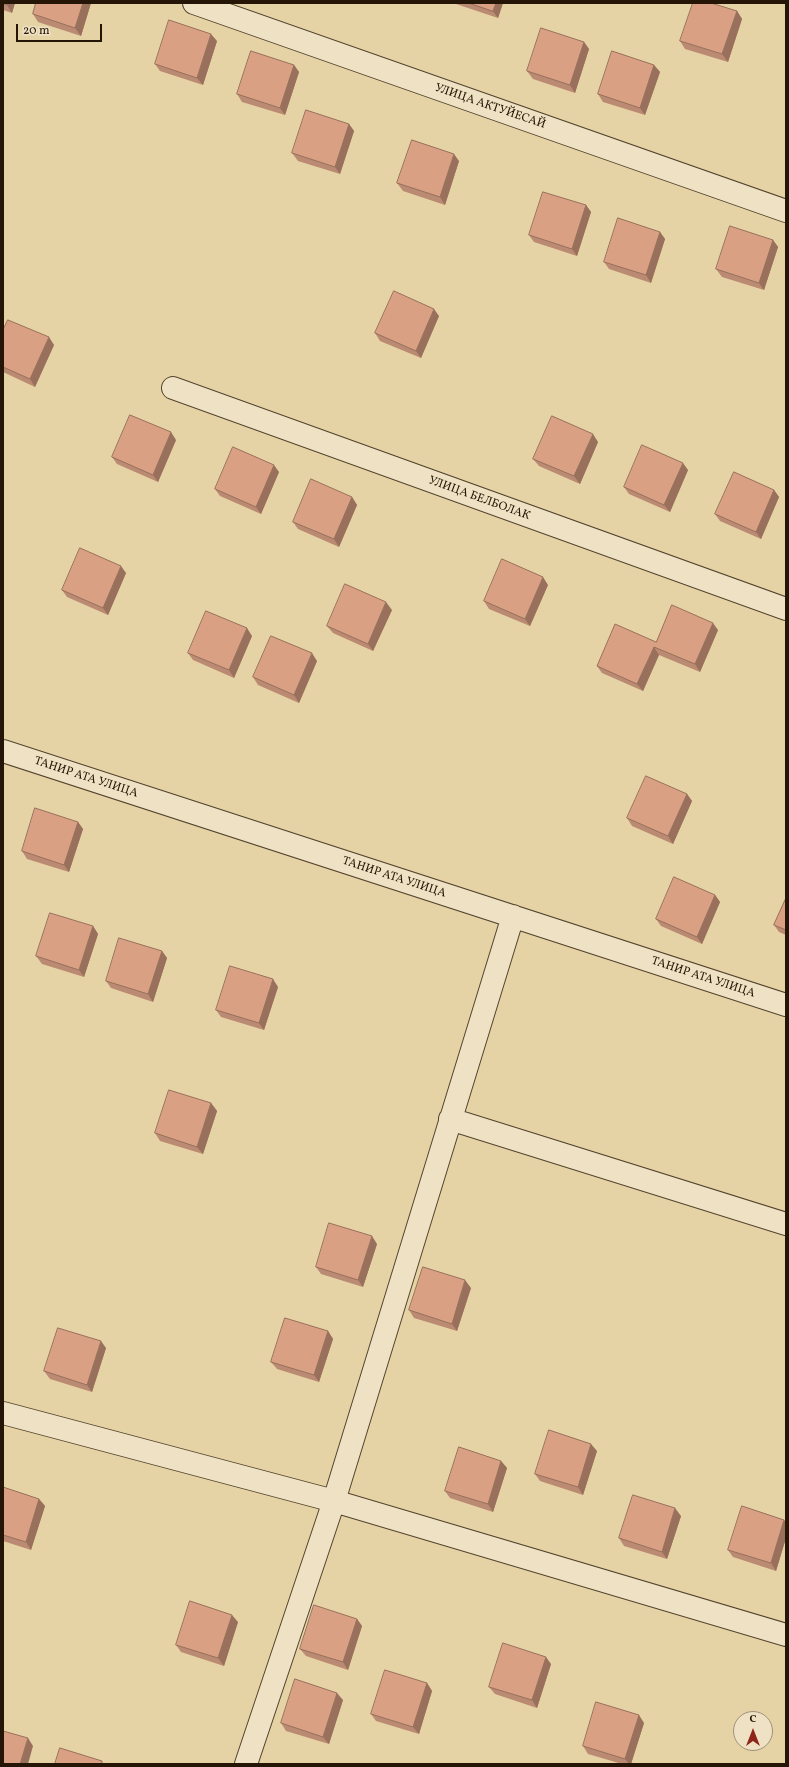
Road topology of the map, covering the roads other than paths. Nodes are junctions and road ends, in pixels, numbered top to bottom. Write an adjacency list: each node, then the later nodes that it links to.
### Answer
1 (194, 3): 2 (street, УЛИЦА АКТУЙЕСАЙ)
2 (786, 211)
3 (173, 388): 4 (street, УЛИЦА БЕЛБОЛАК)
4 (786, 609)
5 (3, 750): 6 (street, ТАНИР АТА УЛИЦА)
6 (513, 916): 7 (street, ТАНИР АТА УЛИЦА); 8 (street)
7 (786, 1005)
8 (450, 1119): 9 (street); 11 (street)
9 (786, 1224)
10 (3, 1413): 11 (street)
11 (334, 1501): 12 (street); 13 (street)
12 (786, 1635)
13 (246, 1764)

